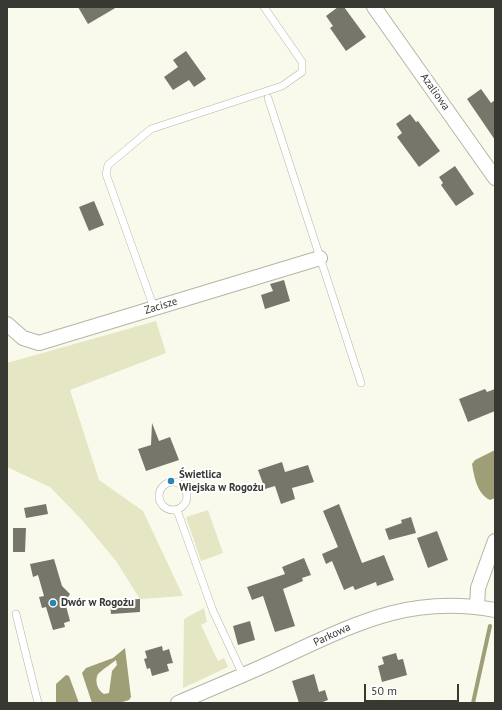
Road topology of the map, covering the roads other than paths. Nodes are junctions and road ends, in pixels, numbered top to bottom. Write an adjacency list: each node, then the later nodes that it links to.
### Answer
1 (264, 7): 6 (lane)
2 (374, 7): 4 (street, Azaliowa)
3 (268, 98): 5 (lane)
4 (495, 178)
5 (320, 258): 6 (street, Zacisze); 8 (lane)
6 (154, 308): 7 (street, Zacisze)
7 (7, 324)
8 (361, 383)
9 (177, 510): 9 (lane); 14 (lane)
10 (495, 541): 11 (street)
11 (477, 607): 12 (street, Parkowa); 14 (street, Parkowa)
12 (495, 610)
13 (16, 614): 15 (lane)
14 (243, 675): 16 (street, Parkowa)
15 (38, 703)
16 (178, 703)

